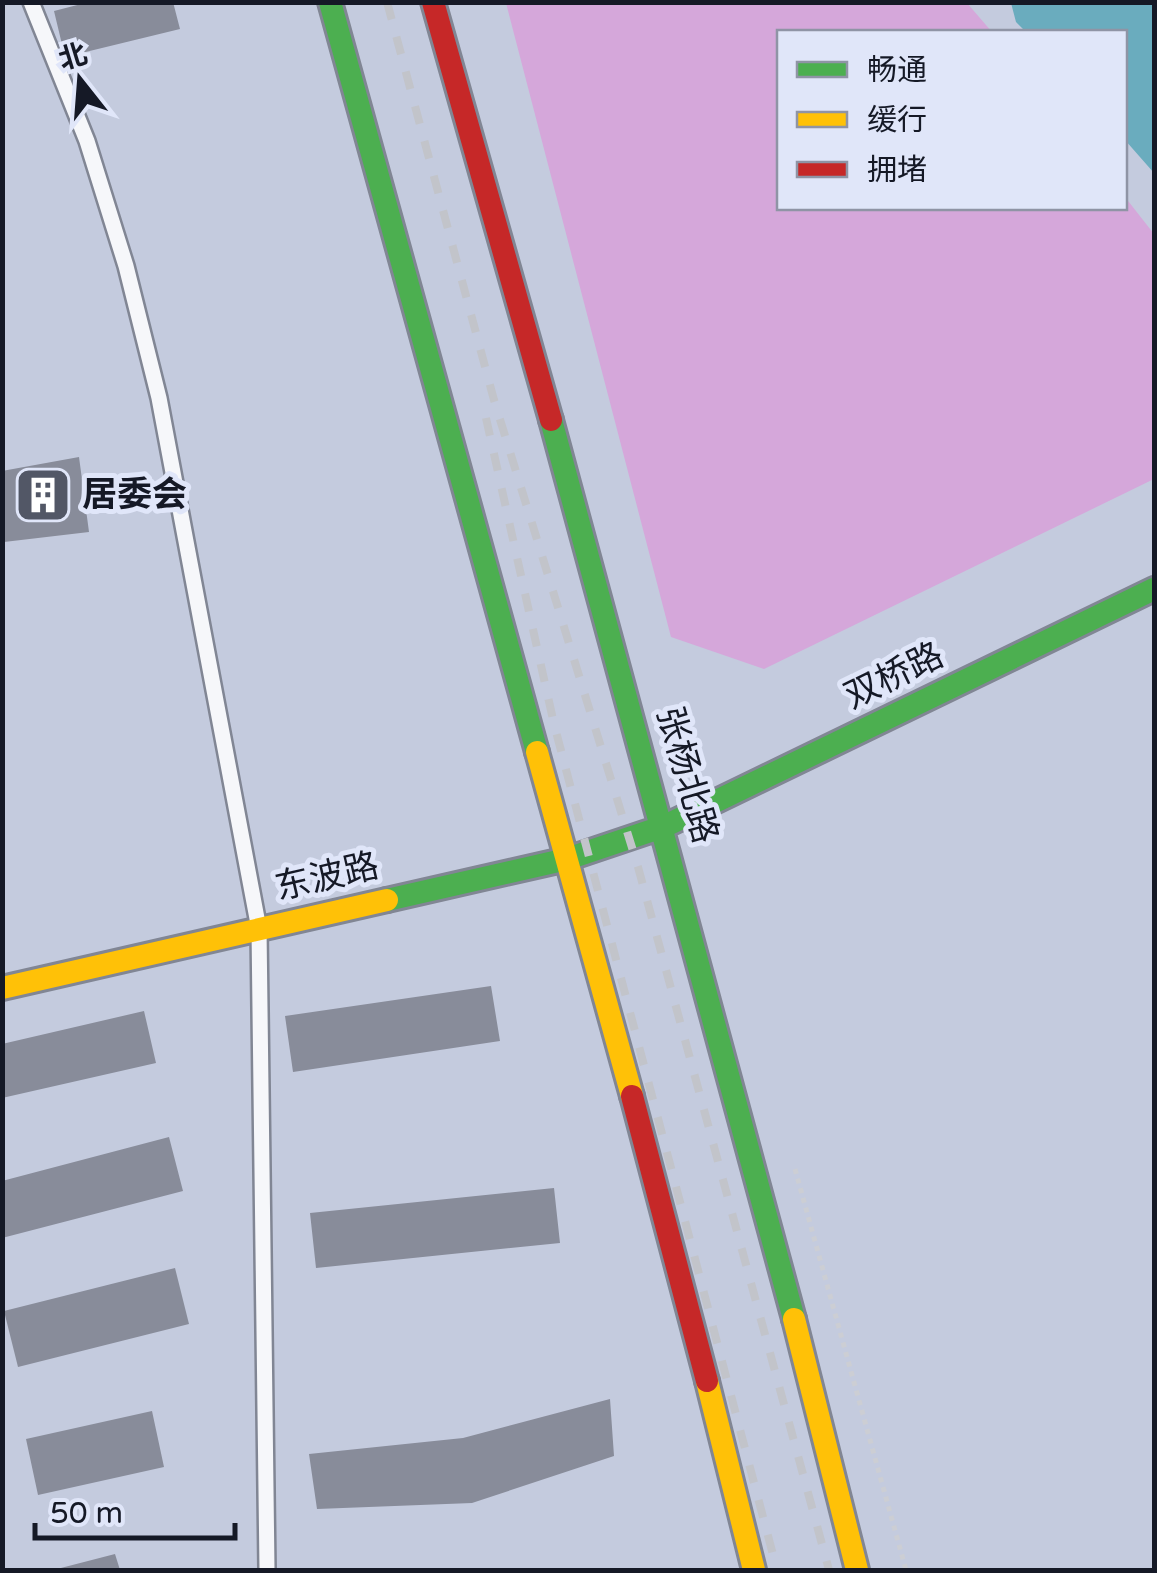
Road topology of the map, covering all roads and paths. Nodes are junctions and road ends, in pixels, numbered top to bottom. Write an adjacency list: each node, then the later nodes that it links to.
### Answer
1 (31, 2): 7 (lane)
2 (330, 2): 6 (main road)
3 (432, 2): 5 (main road, 张杨北路)
4 (1154, 589): 5 (main road, 双桥路)
5 (665, 826): 6 (main road, 东波路); 11 (main road, 张杨北路)
6 (567, 858): 7 (main road, 东波路); 10 (main road)
7 (259, 929): 8 (main road, 东波路); 9 (lane)
8 (2, 988)
9 (267, 1570)
10 (754, 1570)
11 (857, 1570)

